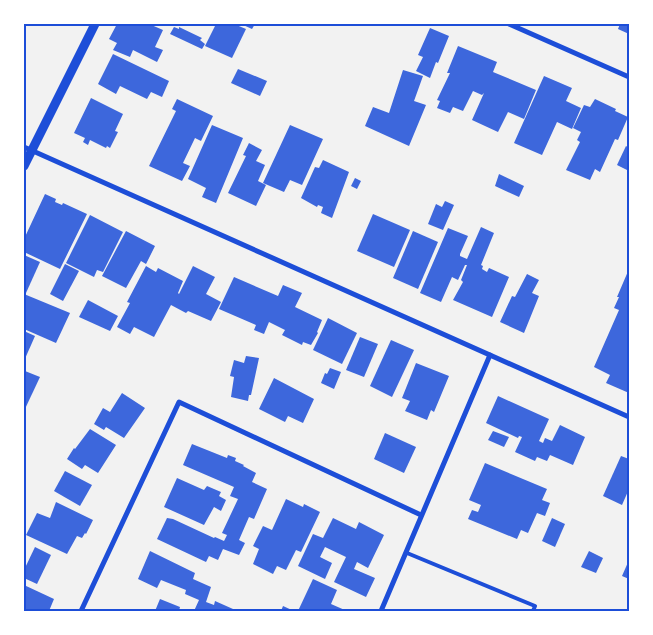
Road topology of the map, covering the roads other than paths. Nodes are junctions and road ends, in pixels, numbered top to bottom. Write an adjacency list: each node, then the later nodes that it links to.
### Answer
1 (95, 24): 4 (street)
2 (509, 24): 3 (street)
3 (629, 77)
4 (28, 149): 5 (street); 6 (street)
5 (24, 166)
6 (490, 355): 7 (street); 8 (street)
7 (629, 417)
8 (421, 515): 9 (street); 10 (street)
9 (407, 553): 11 (street); 12 (lane)
10 (81, 611)
11 (381, 611)
12 (533, 611)

